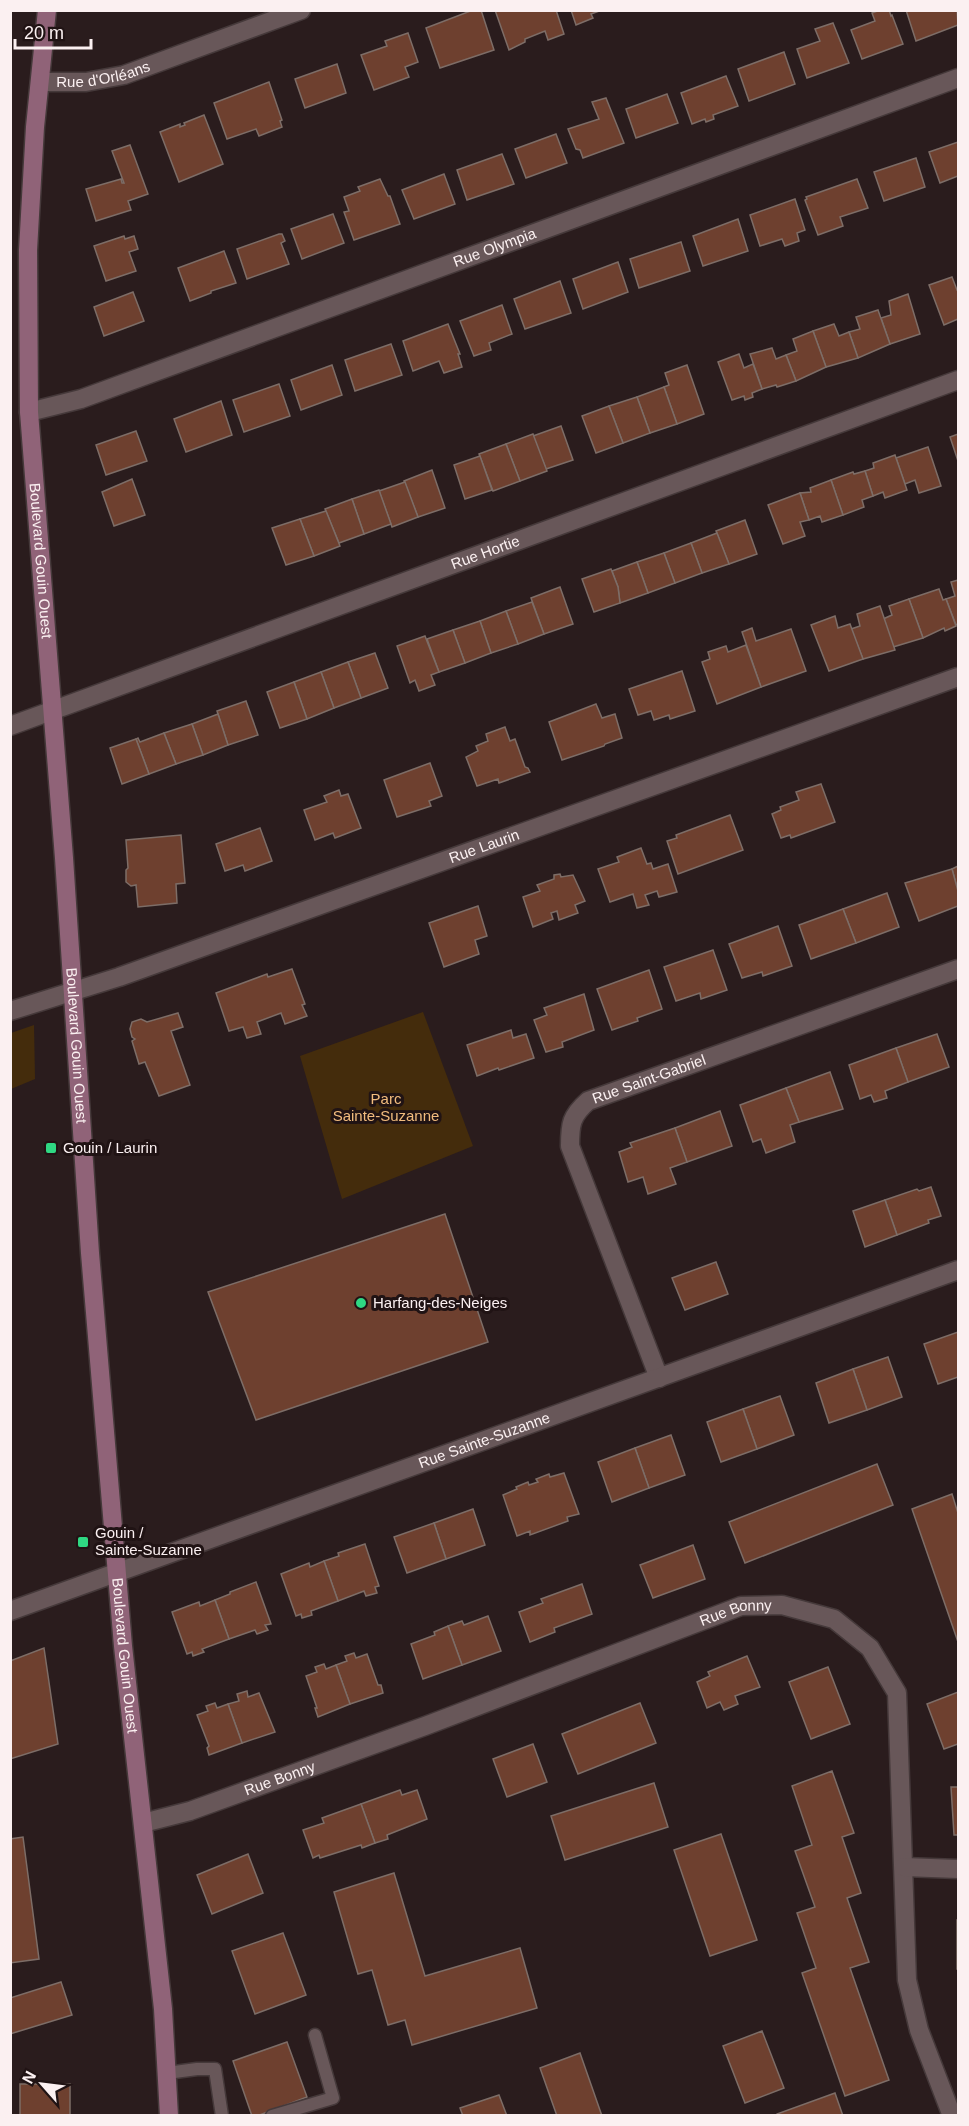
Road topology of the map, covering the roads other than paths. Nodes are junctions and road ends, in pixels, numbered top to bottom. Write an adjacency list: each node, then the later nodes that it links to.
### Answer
1 (47, 10): 4 (main road, Boulevard Gouin Ouest)
2 (301, 10): 4 (street, Rue d'Orléans)
3 (958, 78): 6 (street, Rue Olympia)
4 (40, 82): 6 (main road, Boulevard Gouin Ouest)
5 (958, 380): 8 (street, Rue Hortie)
6 (29, 412): 8 (main road, Boulevard Gouin Ouest)
7 (958, 677): 11 (street, Rue Laurin)
8 (52, 711): 9 (street, Rue Hortie); 11 (main road, Boulevard Gouin Ouest)
9 (10, 726)
10 (958, 969): 14 (street, Rue Saint-Gabriel)
11 (72, 991): 12 (street, Rue Laurin); 15 (main road, Boulevard Gouin Ouest)
12 (10, 1011)
13 (958, 1270): 14 (street, Rue Sainte-Suzanne)
14 (659, 1378): 15 (street, Rue Sainte-Suzanne)
15 (117, 1574): 16 (street, Rue Sainte-Suzanne); 17 (main road, Boulevard Gouin Ouest)
16 (10, 1611)
17 (143, 1822): 18 (street, Rue Bonny); 21 (main road, Boulevard Gouin Ouest)
18 (904, 1867): 19 (street); 25 (street, Rue Bonny)
19 (958, 1869)
20 (315, 2035): 24 (lane)
21 (167, 2073): 22 (main road, Boulevard Gouin Ouest); 23 (lane)
22 (169, 2115)
23 (222, 2115)
24 (272, 2115)
25 (952, 2115)

